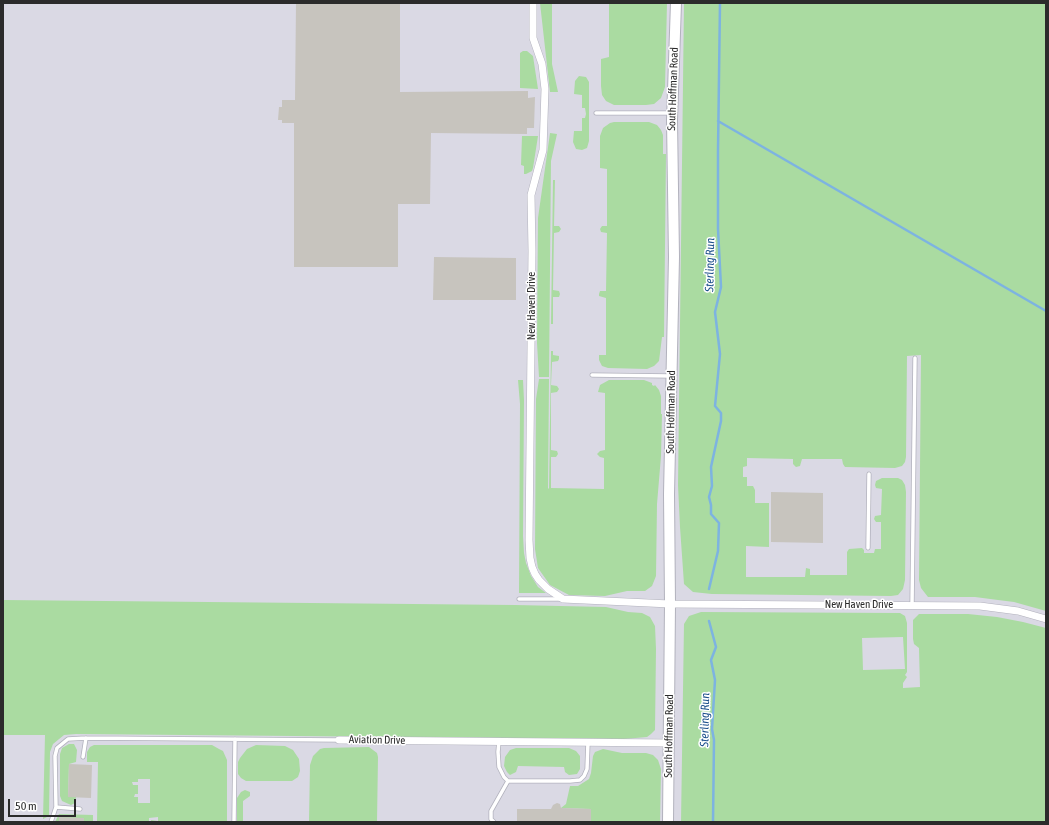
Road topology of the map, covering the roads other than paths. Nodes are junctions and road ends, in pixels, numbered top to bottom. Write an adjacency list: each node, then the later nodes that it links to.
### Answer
1 (533, 3): 11 (street, New Haven Drive)
2 (676, 3): 4 (street, South Hoffman Road)
3 (596, 113): 4 (lane)
4 (672, 113): 7 (street, South Hoffman Road)
5 (915, 358): 13 (lane)
6 (592, 375): 7 (lane)
7 (671, 376): 12 (street, South Hoffman Road)
8 (869, 474): 9 (lane)
9 (868, 548)
10 (519, 599): 11 (lane)
11 (563, 599): 12 (street, New Haven Drive)
12 (670, 604): 13 (street, New Haven Drive); 20 (street, South Hoffman Road)
13 (912, 605): 14 (street, New Haven Drive)
14 (1046, 619)
15 (86, 738): 16 (lane, Aviation Drive); 21 (lane); 23 (lane, Aviation Drive)
16 (235, 739): 17 (lane, Aviation Drive); 26 (lane)
17 (338, 740): 18 (street, Aviation Drive)
18 (499, 741): 19 (street, Aviation Drive); 22 (lane)
19 (588, 742): 20 (street, Aviation Drive); 22 (lane)
20 (669, 743): 28 (street, South Hoffman Road)
21 (82, 757)
22 (508, 781): 27 (lane)
23 (56, 807): 24 (lane); 25 (lane, Aviation Drive)
24 (80, 809)
25 (51, 822)
26 (234, 822)
27 (494, 822)
28 (668, 822)

